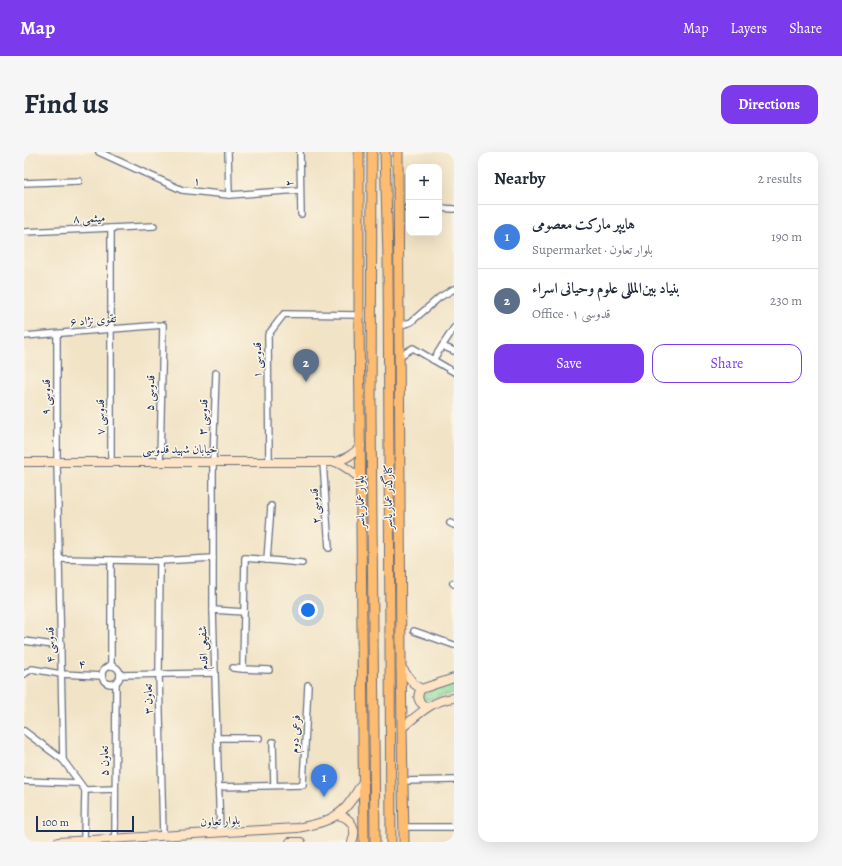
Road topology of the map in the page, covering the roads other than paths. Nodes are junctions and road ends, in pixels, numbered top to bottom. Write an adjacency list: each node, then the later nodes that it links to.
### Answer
1 (99, 152): 11 (street, ۱)
2 (228, 152): 11 (street)
3 (300, 152): 10 (street, ۲)
4 (359, 152): 22 (main road)
5 (372, 152): 21 (main road, بلوار عمار یاسر)
6 (385, 152): 17 (main road)
7 (398, 152): 19 (main road, کنارگذر عمار یاسر)
8 (79, 180): 9 (street)
9 (24, 183)
10 (300, 190): 11 (street, ۱); 14 (street, ۲)
11 (229, 195)
12 (442, 208): 13 (street)
13 (454, 209)
14 (301, 214)
15 (154, 226): 16 (street, میثمی ۸)
16 (111, 228): 18 (street, میثمی ۸); 26 (street, قدوسی ۷)
17 (387, 228): 19 (main road); 36 (main road)
18 (24, 232)
19 (399, 272): 24 (main road, کنارگذر عمار یاسر)
20 (454, 289): 24 (street)
21 (372, 314): 33 (main road); 106 (main road, بلوار عمار یاسر)
22 (359, 316): 33 (main road); 44 (street, قدوسی ۱)
23 (163, 325): 26 (street, تقوی نژاد ۶); 41 (street, قدوسی ۵)
24 (399, 326): 31 (main road, کنارگذر عمار یاسر)
25 (454, 328): 29 (street)
26 (112, 329): 27 (street, تقوی نژاد ۶); 40 (street, قدوسی ۷)
27 (57, 334): 28 (street, تقوی نژاد ۶); 39 (street, قدوسی ۹)
28 (24, 336)
29 (442, 346): 30 (street); 32 (street)
30 (454, 351)
31 (400, 356): 32 (street); 37 (main road, کنارگذر عمار یاسر)
32 (433, 360): 34 (street)
33 (360, 363): 38 (main road)
34 (454, 372)
35 (216, 373): 42 (street, قدوسی ۳)
36 (388, 436): 37 (main road); 107 (main road)
37 (400, 436): 63 (main road, کنارگذر عمار یاسر)
38 (361, 446): 46 (main road); 47 (main road)
39 (57, 461): 40 (main road, خیابان شهید قدوسی); 43 (main road, خیابان شهید قدوسی); 50 (street, قدوسی ۴)
40 (111, 461): 41 (main road, خیابان شهید قدوسی)
41 (160, 461): 42 (main road, خیابان شهید قدوسی)
42 (212, 461): 44 (main road, خیابان شهید قدوسی); 51 (street, شفیعی اقدم)
43 (24, 462)
44 (269, 462): 45 (main road, خیابان شهید قدوسی)
45 (323, 462): 46 (main road, خیابان شهید قدوسی); 49 (street, قدوسی ۲)
46 (336, 462): 47 (main road)
47 (361, 480): 85 (main road)
48 (271, 506): 53 (street)
49 (328, 548)
50 (59, 558): 52 (street); 61 (street, قدوسی ۴)
51 (213, 558): 54 (street); 56 (street, شفیعی اقدم)
52 (111, 560): 54 (street); 62 (street)
53 (267, 560): 55 (street); 57 (street)
54 (160, 561): 70 (street, تعاون ۳)
55 (302, 563)
56 (213, 610): 57 (street); 67 (street, شفیعی اقدم)
57 (244, 612): 65 (street)
58 (414, 631): 60 (street)
59 (24, 641): 61 (street)
60 (454, 645)
61 (61, 646): 69 (street, قدوسی ۴)
62 (111, 666): 71 (street); 72 (street)
63 (401, 667): 76 (main road); 79 (main road, کنارگذر عمار یاسر)
64 (233, 668): 65 (street)
65 (244, 669): 66 (street)
66 (269, 670)
67 (215, 673): 70 (street); 81 (street, شفیعی اقدم)
68 (24, 674): 69 (street, ۴)
69 (61, 674): 72 (street, ۴); 84 (street, قدوسی ۴)
70 (159, 674): 71 (street); 98 (street, تعاون ۳)
71 (120, 675): 74 (street)
72 (102, 676): 74 (street)
73 (454, 678): 76 (main road)
74 (116, 684): 92 (street, تعاون ۵)
75 (308, 685): 90 (street, فرعی دوم)
76 (421, 689): 78 (main road)
77 (454, 698): 78 (main road)
78 (427, 707): 79 (main road)
79 (402, 728): 88 (main road, کنارگذر عمار یاسر)
80 (24, 731): 84 (street)
81 (217, 738): 82 (street); 91 (street, شفیعی اقدم)
82 (259, 738)
83 (273, 742): 90 (street)
84 (63, 760): 89 (street)
85 (364, 780): 94 (main road, بلوار تعاون); 105 (main road)
86 (454, 780): 88 (street)
87 (24, 781): 89 (street)
88 (403, 781): 95 (main road, کنارگذر عمار یاسر)
89 (79, 783): 93 (street)
90 (274, 785): 91 (street)
91 (218, 787): 97 (street, شفیعی اقدم)
92 (115, 789): 93 (street); 100 (street, تعاون ۵)
93 (85, 790): 99 (street)
94 (337, 815): 97 (main road, بلوار تعاون); 104 (main road)
95 (404, 827): 96 (street); 108 (main road, کنارگذر عمار یاسر)
96 (454, 827)
97 (220, 833): 98 (main road, بلوار تعاون)
98 (163, 836): 100 (main road, بلوار تعاون)
99 (84, 841): 100 (main road, بلوار تعاون); 101 (main road, بلوار تعاون)
100 (115, 841)
101 (58, 842)
102 (290, 842): 103 (main road)
103 (301, 842)
104 (352, 842)
105 (364, 842)
106 (375, 842)
107 (391, 842)
108 (404, 842)

